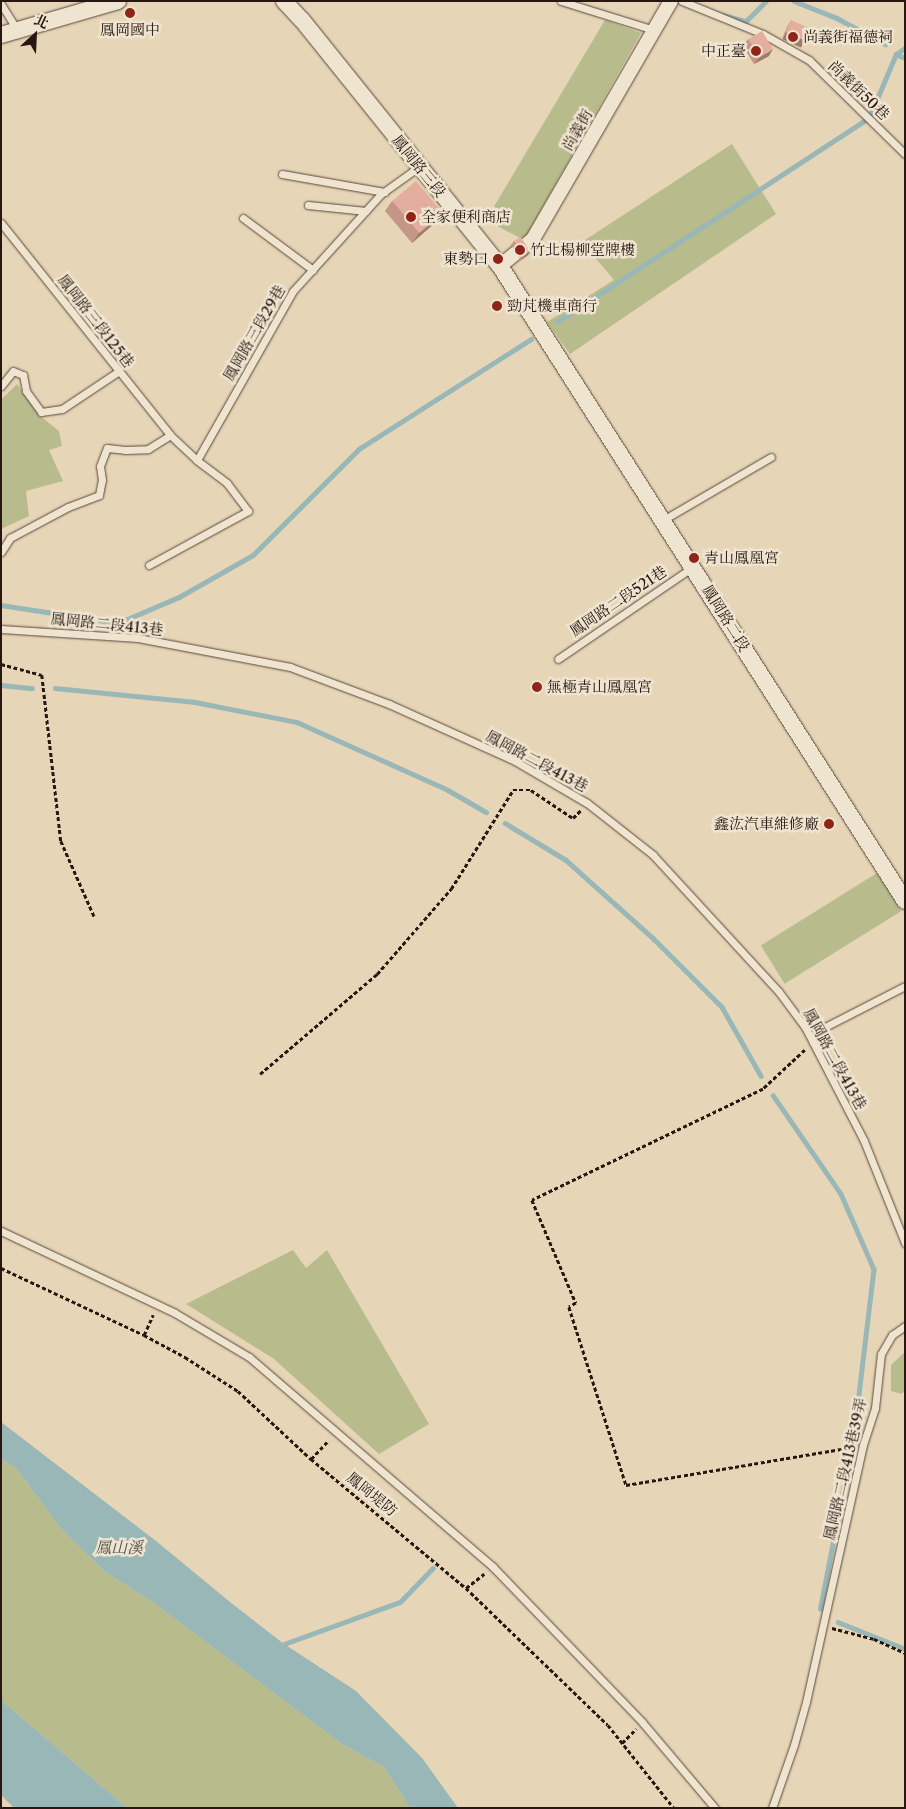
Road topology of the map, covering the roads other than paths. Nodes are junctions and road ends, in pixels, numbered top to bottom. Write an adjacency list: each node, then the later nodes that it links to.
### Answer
1 (118, 1): 8 (street)
2 (284, 1): 10 (street, 鳳岡路三段)
3 (561, 1): 7 (lane)
4 (671, 1): 7 (street, 尚義街)
5 (682, 1): 9 (lane, 尚義街50巷)
6 (1, 4): 8 (lane)
7 (654, 30): 17 (street, 尚義街)
8 (9, 33)
9 (905, 154)
10 (420, 166): 12 (lane, 鳳岡路三段29巷); 17 (street, 鳳岡路三段)
11 (282, 174): 12 (lane)
12 (384, 192): 14 (lane, 鳳岡路三段29巷)
13 (308, 205): 14 (lane)
14 (366, 211): 18 (lane, 鳳岡路三段29巷)
15 (242, 218): 18 (lane)
16 (1, 223): 20 (lane, 鳳岡路三段125巷)
17 (500, 266): 19 (street, 鳳岡路三段)
18 (313, 270): 24 (lane, 鳳岡路三段29巷)
19 (545, 336): 25 (street, 鳳岡路二段)
20 (119, 371): 21 (lane); 22 (lane, 鳳岡路三段125巷)
21 (1, 386)
22 (170, 435): 24 (lane); 26 (lane)
23 (771, 457): 25 (lane)
24 (197, 460): 27 (lane)
25 (663, 520): 28 (street, 鳳岡路二段)
26 (1, 552)
27 (149, 565)
28 (693, 567): 30 (lane, 鳳岡路二段521巷); 31 (street, 鳳岡路二段)
29 (1, 629): 33 (lane, 鳳岡路二段413巷)
30 (558, 659)
31 (905, 901)
32 (905, 986): 33 (lane)
33 (813, 1042): 35 (lane, 鳳岡路二段413巷)
34 (1, 1231): 37 (lane)
35 (905, 1242)
36 (905, 1326): 38 (lane, 鳳岡路二段413巷39弄)
37 (715, 1808)
38 (772, 1808)

